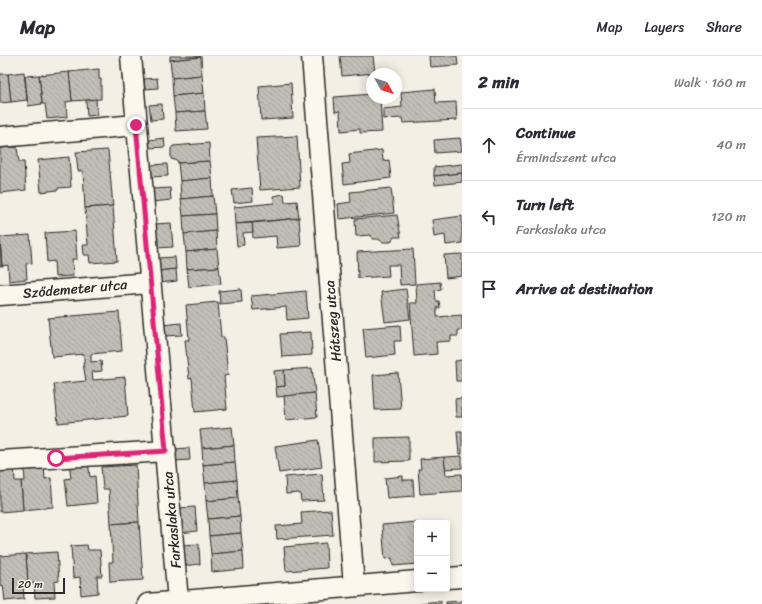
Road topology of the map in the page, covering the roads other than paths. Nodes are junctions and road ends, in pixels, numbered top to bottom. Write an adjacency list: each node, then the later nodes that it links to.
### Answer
1 (131, 56): 3 (street, Farkaslaka utca)
2 (312, 56): 12 (street, Hátszeg utca)
3 (136, 125): 4 (street); 5 (street, Farkaslaka utca)
4 (0, 137)
5 (149, 283): 6 (street, Sződemeter utca); 7 (street, Farkaslaka utca)
6 (0, 295)
7 (166, 451): 8 (street); 13 (street, Farkaslaka utca)
8 (0, 461)
9 (462, 577): 10 (street)
10 (450, 578)
11 (414, 581): 12 (street)
12 (354, 586): 13 (street)
13 (178, 601): 14 (street)
14 (148, 604)

